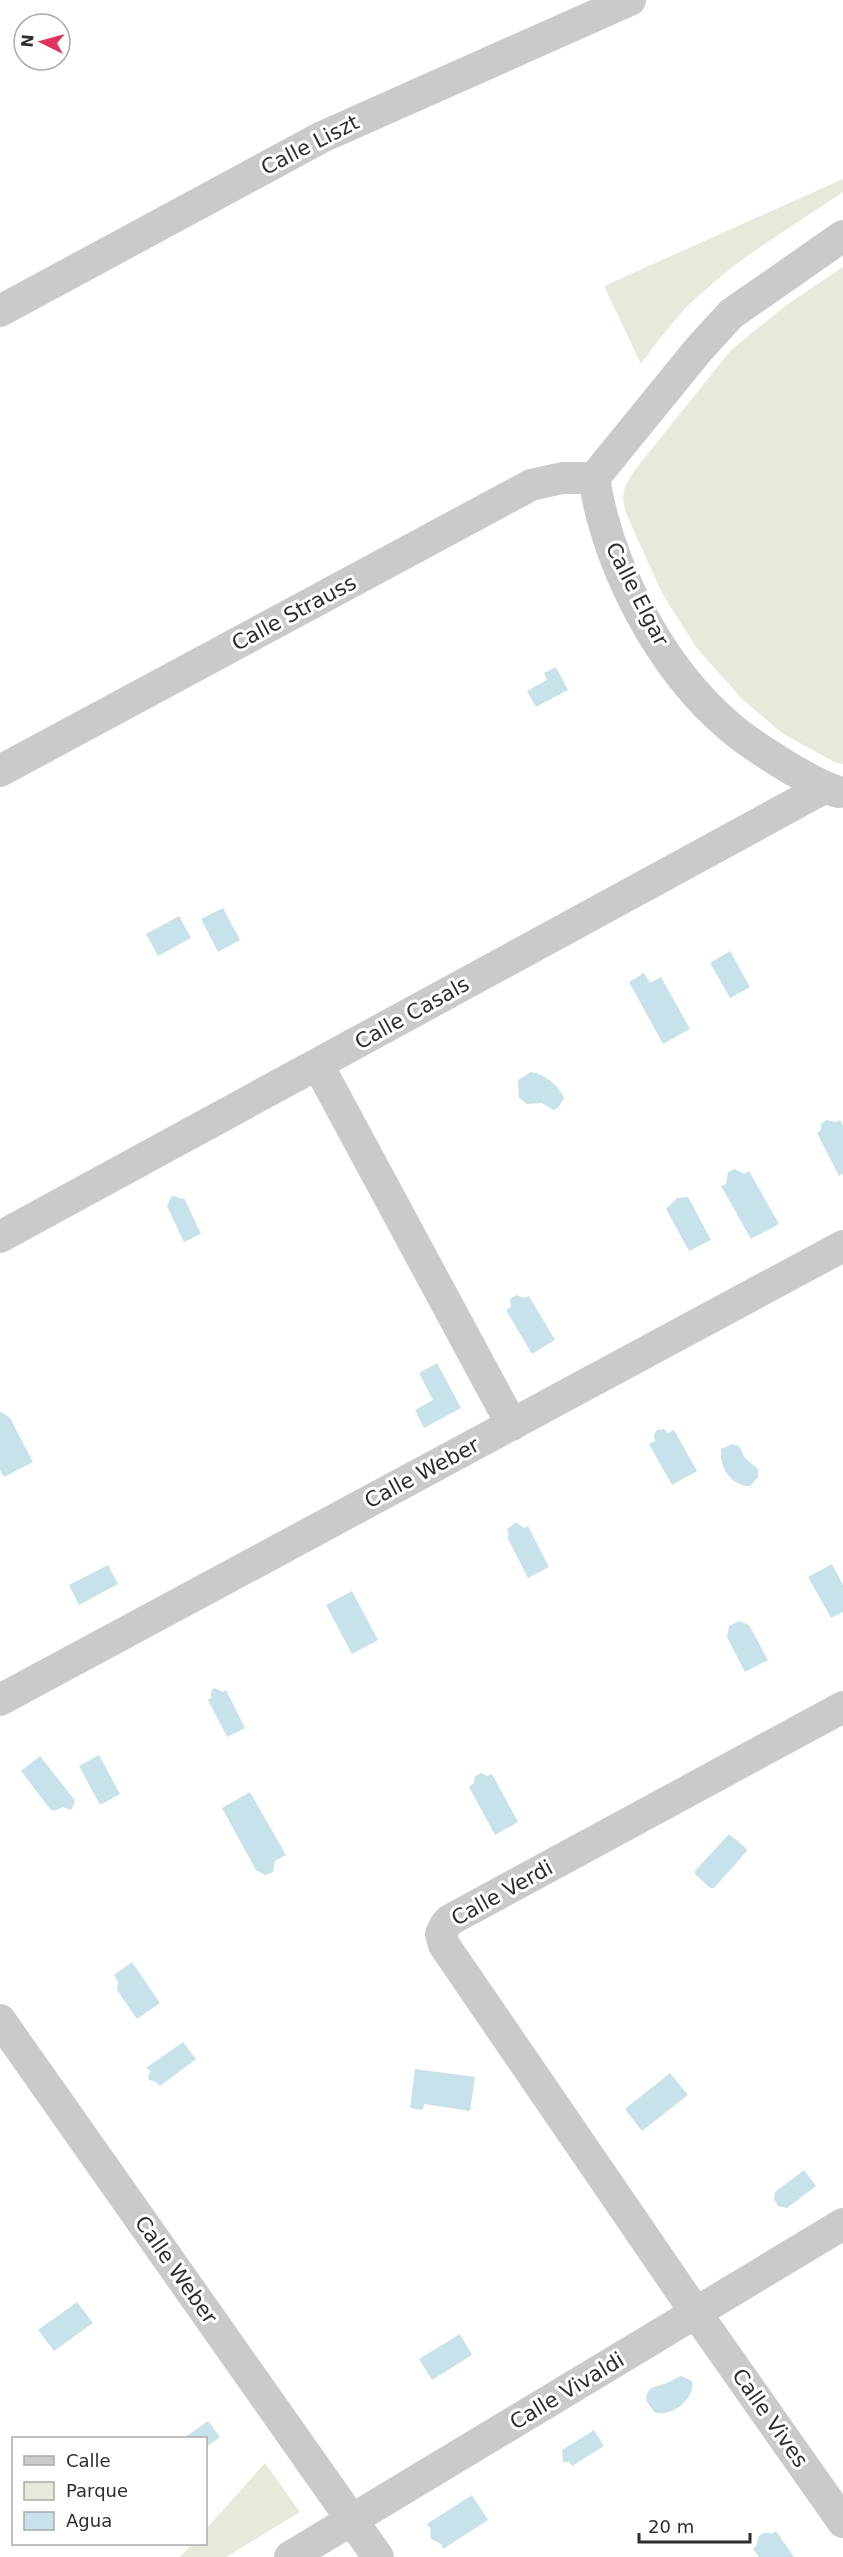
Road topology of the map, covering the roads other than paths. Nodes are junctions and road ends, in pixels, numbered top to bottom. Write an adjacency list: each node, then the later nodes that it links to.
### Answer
1 (630, 0): 3 (street, Calle Liszt)
2 (843, 236): 4 (street)
3 (0, 311)
4 (594, 478): 5 (street, Calle Strauss); 6 (street, Calle Elgar)
5 (0, 771)
6 (834, 791): 7 (street, Calle Casals)
7 (318, 1065): 8 (street, Calle Casals); 10 (street)
8 (0, 1237)
9 (843, 1246): 10 (street, Calle Weber)
10 (512, 1425): 11 (street, Calle Weber)
11 (0, 1700)
12 (843, 1707): 15 (street, Calle Verdi)
13 (0, 2020): 16 (street, Calle Weber)
14 (843, 2223): 15 (street, Calle Vivaldi)
15 (696, 2313): 16 (street, Calle Vivaldi); 17 (street, Calle Vives)
16 (352, 2519): 18 (street, Calle Vivaldi); 19 (street, Calle Weber)
17 (843, 2522)
18 (290, 2557)
19 (378, 2557)

